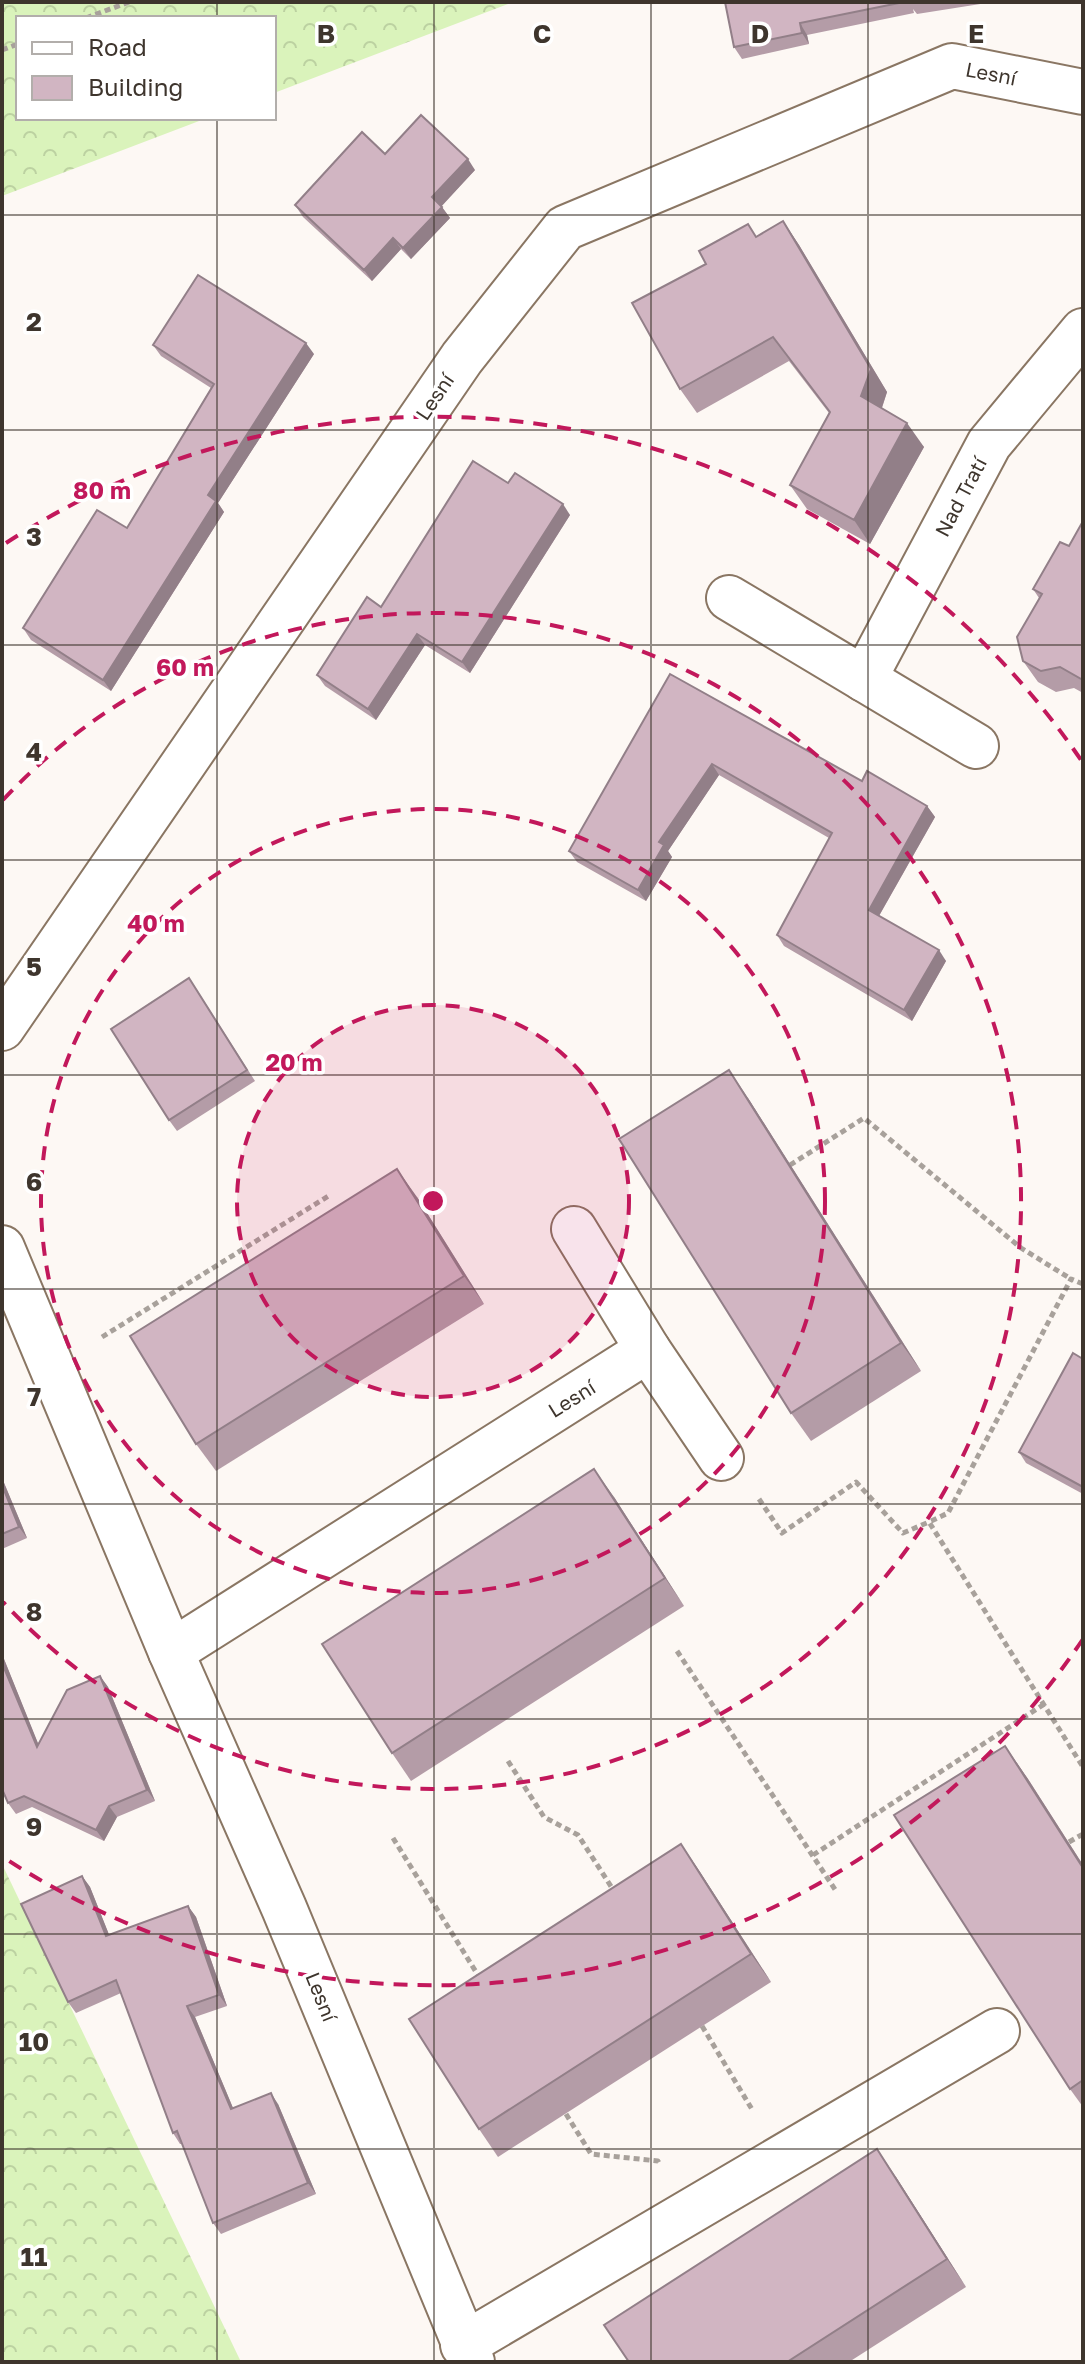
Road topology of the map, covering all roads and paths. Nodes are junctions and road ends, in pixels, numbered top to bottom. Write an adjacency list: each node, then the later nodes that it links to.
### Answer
1 (129, 2): 2 (path)
2 (91, 16)
3 (1083, 92): 8 (street, Lesní)
4 (1083, 331): 6 (street, Nad Tratí)
5 (729, 598): 6 (street)
6 (864, 679): 7 (street)
7 (976, 746)
8 (2, 1028)
9 (790, 1165): 13 (path)
10 (330, 1195): 15 (path)
11 (574, 1229): 16 (street)
12 (2, 1248): 20 (street, Lesní)
13 (1071, 1279): 14 (path); 18 (path)
14 (1083, 1284)
15 (90, 1344)
16 (648, 1350): 17 (street); 20 (street, Lesní)
17 (721, 1458): 18 (path)
18 (929, 1522): 21 (path)
19 (677, 1651): 27 (path)
20 (171, 1652): 36 (street, Lesní)
21 (1046, 1703): 23 (path); 27 (path)
22 (508, 1761): 29 (path)
23 (1083, 1767)
24 (1083, 1834): 26 (path)
25 (393, 1838): 30 (path)
26 (1069, 1842)
27 (813, 1855): 28 (path)
28 (836, 1891)
29 (615, 1894)
30 (488, 1991)
31 (702, 2026): 34 (path)
32 (997, 2031): 36 (street, Lesní)
33 (566, 2114): 35 (path)
34 (757, 2116)
35 (665, 2174)
36 (467, 2353)

